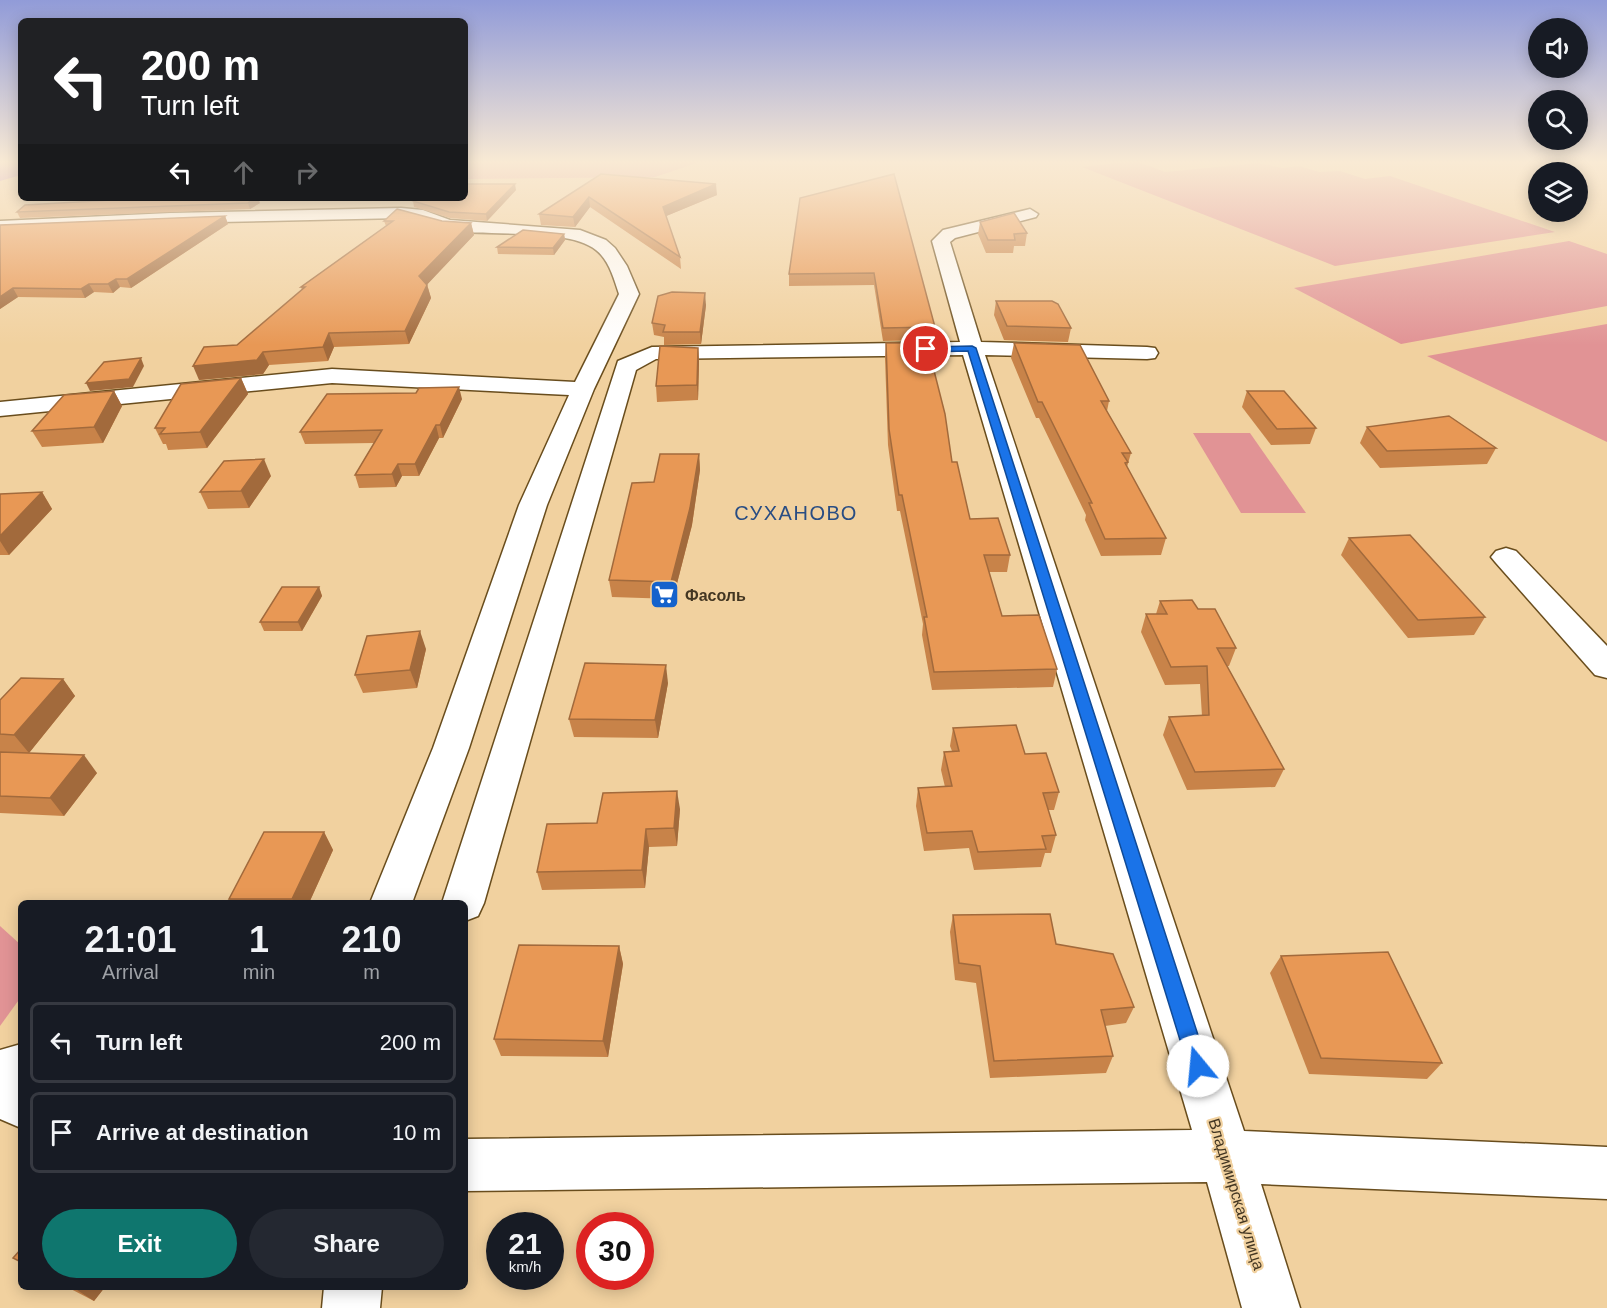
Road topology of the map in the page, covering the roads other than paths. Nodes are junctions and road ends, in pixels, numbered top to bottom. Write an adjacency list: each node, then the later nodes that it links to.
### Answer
1 (63, 223): 4 (street)
2 (442, 223): 7 (street)
3 (993, 223): 5 (street, Владимирская улица)
4 (0, 226)
5 (972, 348): 6 (street); 12 (street); 17 (street, Владимирская улица)
6 (1147, 353)
7 (583, 389): 8 (street); 11 (street)
8 (0, 409)
9 (1506, 557): 10 (street)
10 (1607, 667)
11 (392, 900)
12 (464, 900)
13 (18, 1069): 14 (street)
14 (0, 1074)
15 (0, 1093): 16 (street)
16 (18, 1102)
17 (1226, 1156): 18 (street); 19 (street); 22 (street, Владимирская улица)
18 (468, 1165)
19 (1607, 1173)
20 (353, 1290): 21 (street)
21 (351, 1308)
22 (1271, 1308)

